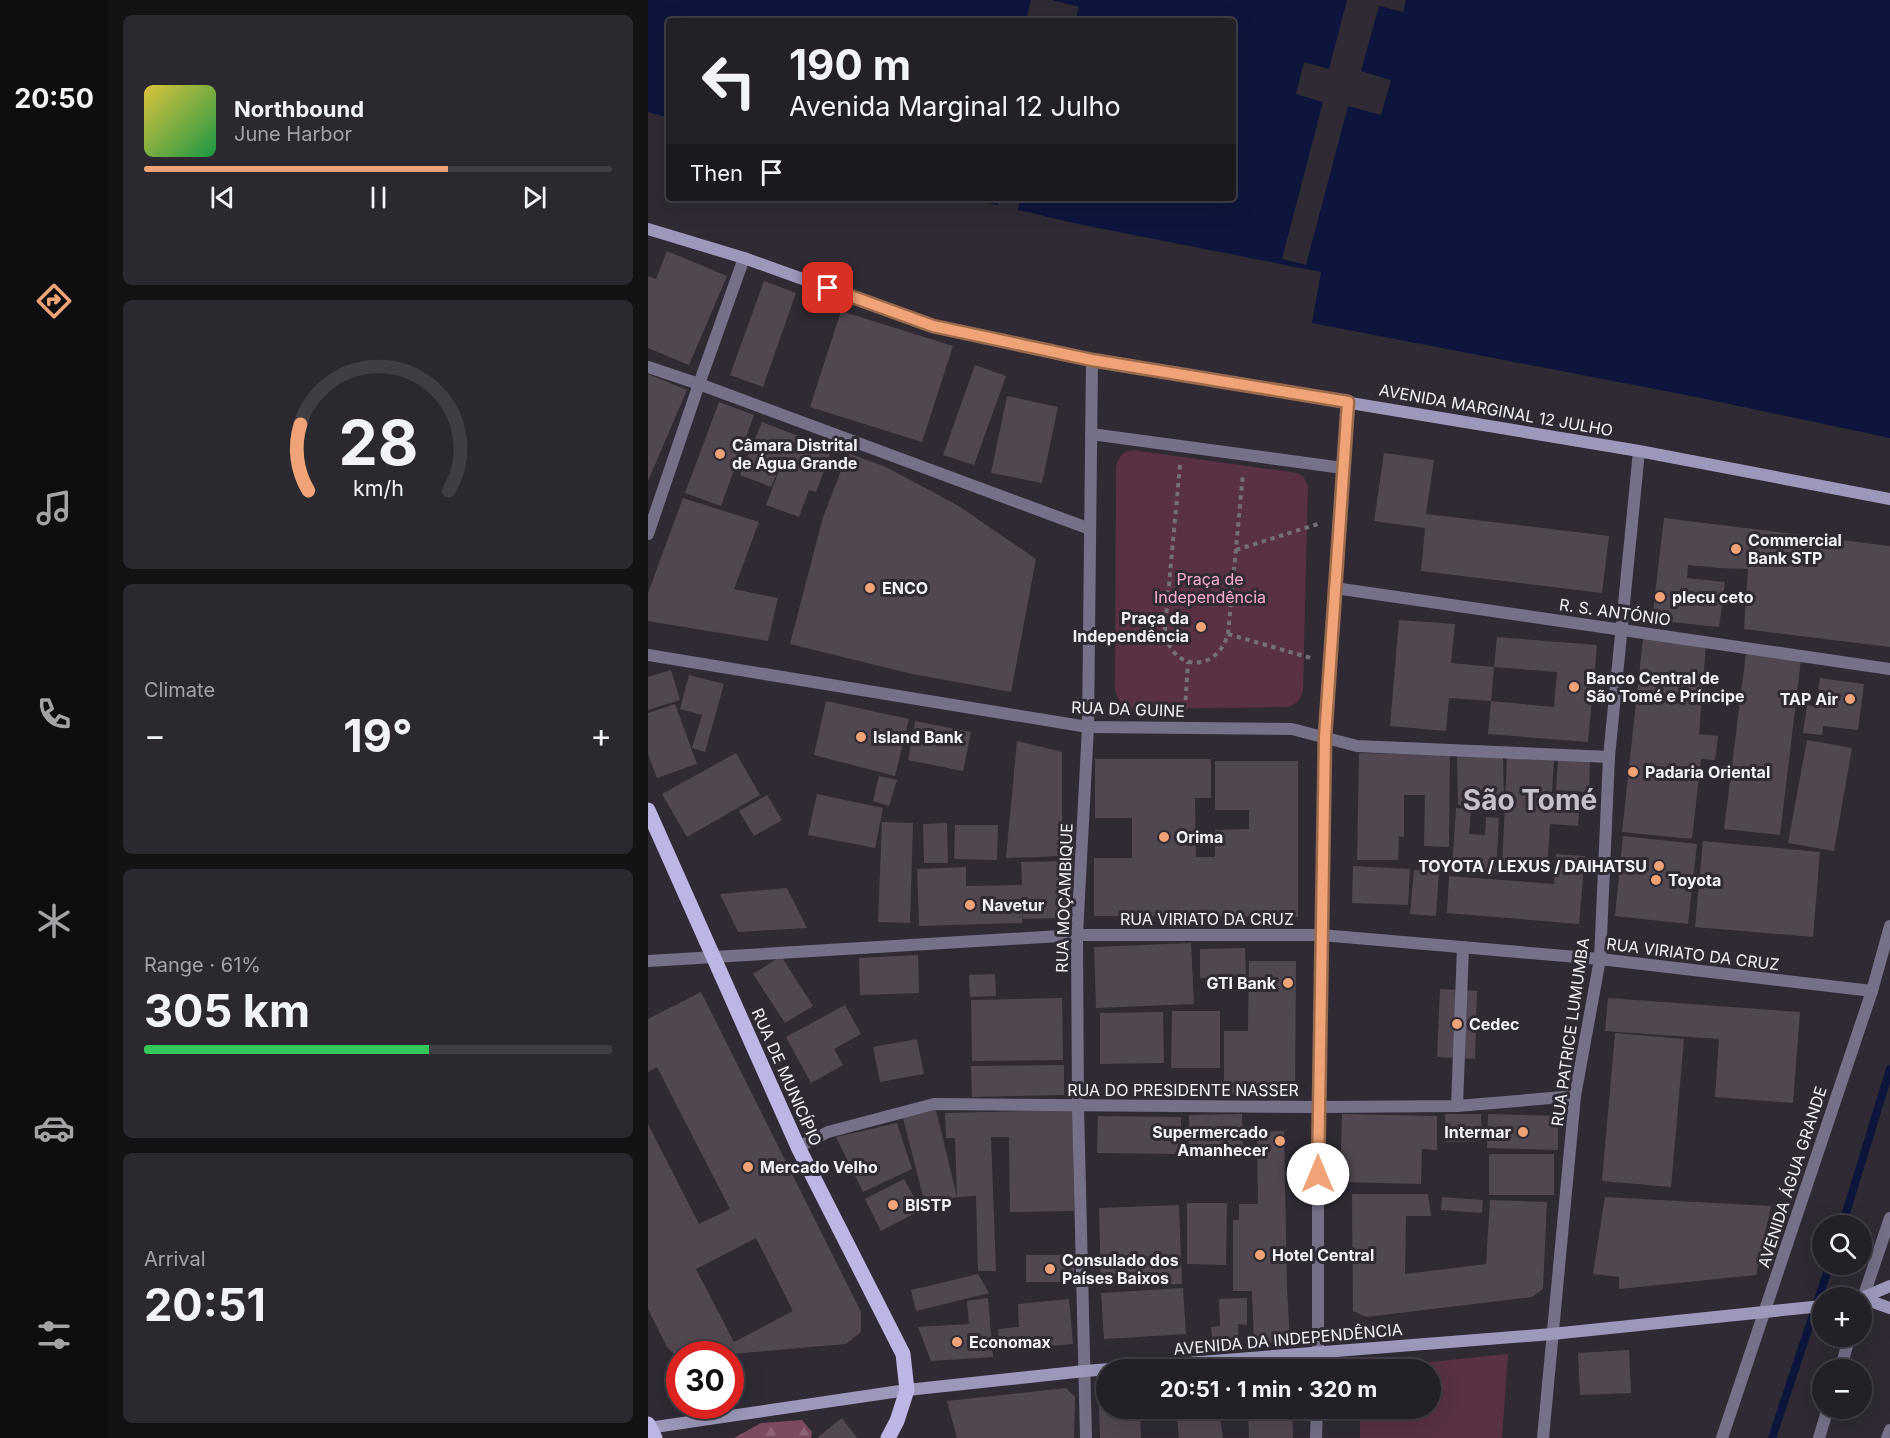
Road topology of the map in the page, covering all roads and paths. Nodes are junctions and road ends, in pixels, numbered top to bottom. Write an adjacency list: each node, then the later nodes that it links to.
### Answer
1 (648, 229): 2 (main road, AVENIDA MARGINAL 12 JULHO)
2 (744, 258): 3 (main road, AVENIDA MARGINAL 12 JULHO); 5 (street)
3 (1092, 360): 6 (main road, AVENIDA MARGINAL 12 JULHO); 7 (street, RUA MOÇAMBIQUE)
4 (648, 367): 5 (street)
5 (699, 384): 14 (street); 15 (street)
6 (1348, 402): 9 (main road, AVENIDA MARGINAL 12 JULHO); 11 (street)
7 (1091, 434): 8 (street); 14 (street, RUA MOÇAMBIQUE)
8 (1182, 446): 10 (street); 21 (path)
9 (1639, 451): 12 (main road, AVENIDA MARGINAL 12 JULHO); 18 (street, RUA PATRICE LUMUMBA)
10 (1245, 455): 11 (street); 16 (path)
11 (1343, 468): 13 (street)
12 (1890, 499)
13 (1340, 517): 16 (path); 17 (street)
14 (1090, 529): 24 (street, RUA MOÇAMBIQUE)
15 (648, 534)
16 (1236, 550): 19 (path)
17 (1335, 588): 18 (street, R. S. ANTÓNIO); 22 (street)
18 (1622, 630): 23 (street, R. S. ANTÓNIO); 27 (street, RUA PATRICE LUMUMBA)
19 (1228, 634): 21 (path); 22 (path)
20 (648, 655): 24 (street, RUA DA GUINE)
21 (1188, 662): 25 (path)
22 (1330, 664): 26 (street)
23 (1890, 669)
24 (1088, 727): 25 (street, RUA DA GUINE); 31 (street, RUA MOÇAMBIQUE)
25 (1184, 727): 26 (street, RUA DA GUINE)
26 (1325, 737): 27 (street, RUA DA GUINE); 32 (street)
27 (1609, 757): 35 (street, RUA PATRICE LUMUMBA)
28 (648, 810): 29 (main road, RUA DE MUNICÍPIO)
29 (653, 834): 34 (main road, RUA DE MUNICÍPIO)
30 (1890, 926): 37 (street, AVENIDA ÁGUA GRANDE)
31 (1077, 935): 32 (street, RUA VIRIATO DA CRUZ); 34 (street, RUA VIRIATO DA CRUZ); 39 (street, RUA MOÇAMBIQUE)
32 (1321, 935): 33 (street, RUA VIRIATO DA CRUZ); 41 (street)
33 (1463, 947): 35 (street, RUA VIRIATO DA CRUZ); 40 (street)
34 (714, 956): 36 (street, RUA VIRIATO DA CRUZ); 42 (main road, RUA DE MUNICÍPIO)
35 (1600, 959): 37 (street, RUA VIRIATO DA CRUZ); 38 (street, RUA PATRICE LUMUMBA)
36 (648, 961)
37 (1872, 991): 50 (street, AVENIDA ÁGUA GRANDE)
38 (1575, 1096): 40 (street, RUA DO PRESIDENTE NASSER); 51 (street, RUA PATRICE LUMUMBA)
39 (1078, 1106): 41 (street, RUA DO PRESIDENTE NASSER); 42 (street, RUA DO PRESIDENTE NASSER); 54 (street, RUA MOÇAMBIQUE)
40 (1457, 1106): 41 (street, RUA DO PRESIDENTE NASSER)
41 (1318, 1107): 52 (street)
42 (798, 1147): 55 (main road, RUA DE MUNICÍPIO)
43 (1890, 1218): 45 (street)
44 (1890, 1286): 46 (main road)
45 (1866, 1287)
46 (1872, 1294)
47 (1872, 1302): 49 (main road)
48 (1812, 1307): 50 (main road, AVENIDA DA INDEPENDÊNCIA)
49 (1890, 1308)
50 (1765, 1311): 51 (main road, AVENIDA DA INDEPENDÊNCIA); 64 (street, AVENIDA ÁGUA GRANDE)
51 (1552, 1334): 52 (main road, AVENIDA DA INDEPENDÊNCIA); 63 (street, RUA PATRICE LUMUMBA)
52 (1318, 1353): 53 (street); 54 (main road, AVENIDA DA INDEPENDÊNCIA)
53 (1318, 1359)
54 (1085, 1371): 55 (main road, AVENIDA DA INDEPENDÊNCIA); 61 (street, RUA MOÇAMBIQUE)
55 (907, 1390): 58 (main road, AVENIDA DA INDEPENDÊNCIA); 60 (main road)
56 (1317, 1419): 62 (street)
57 (1825, 1419): 65 (street)
58 (650, 1430)
59 (1890, 1430): 66 (street)
60 (888, 1438)
61 (1086, 1438)
62 (1316, 1438)
63 (1543, 1438)
64 (1722, 1438)
65 (1819, 1438)
66 (1887, 1438)

